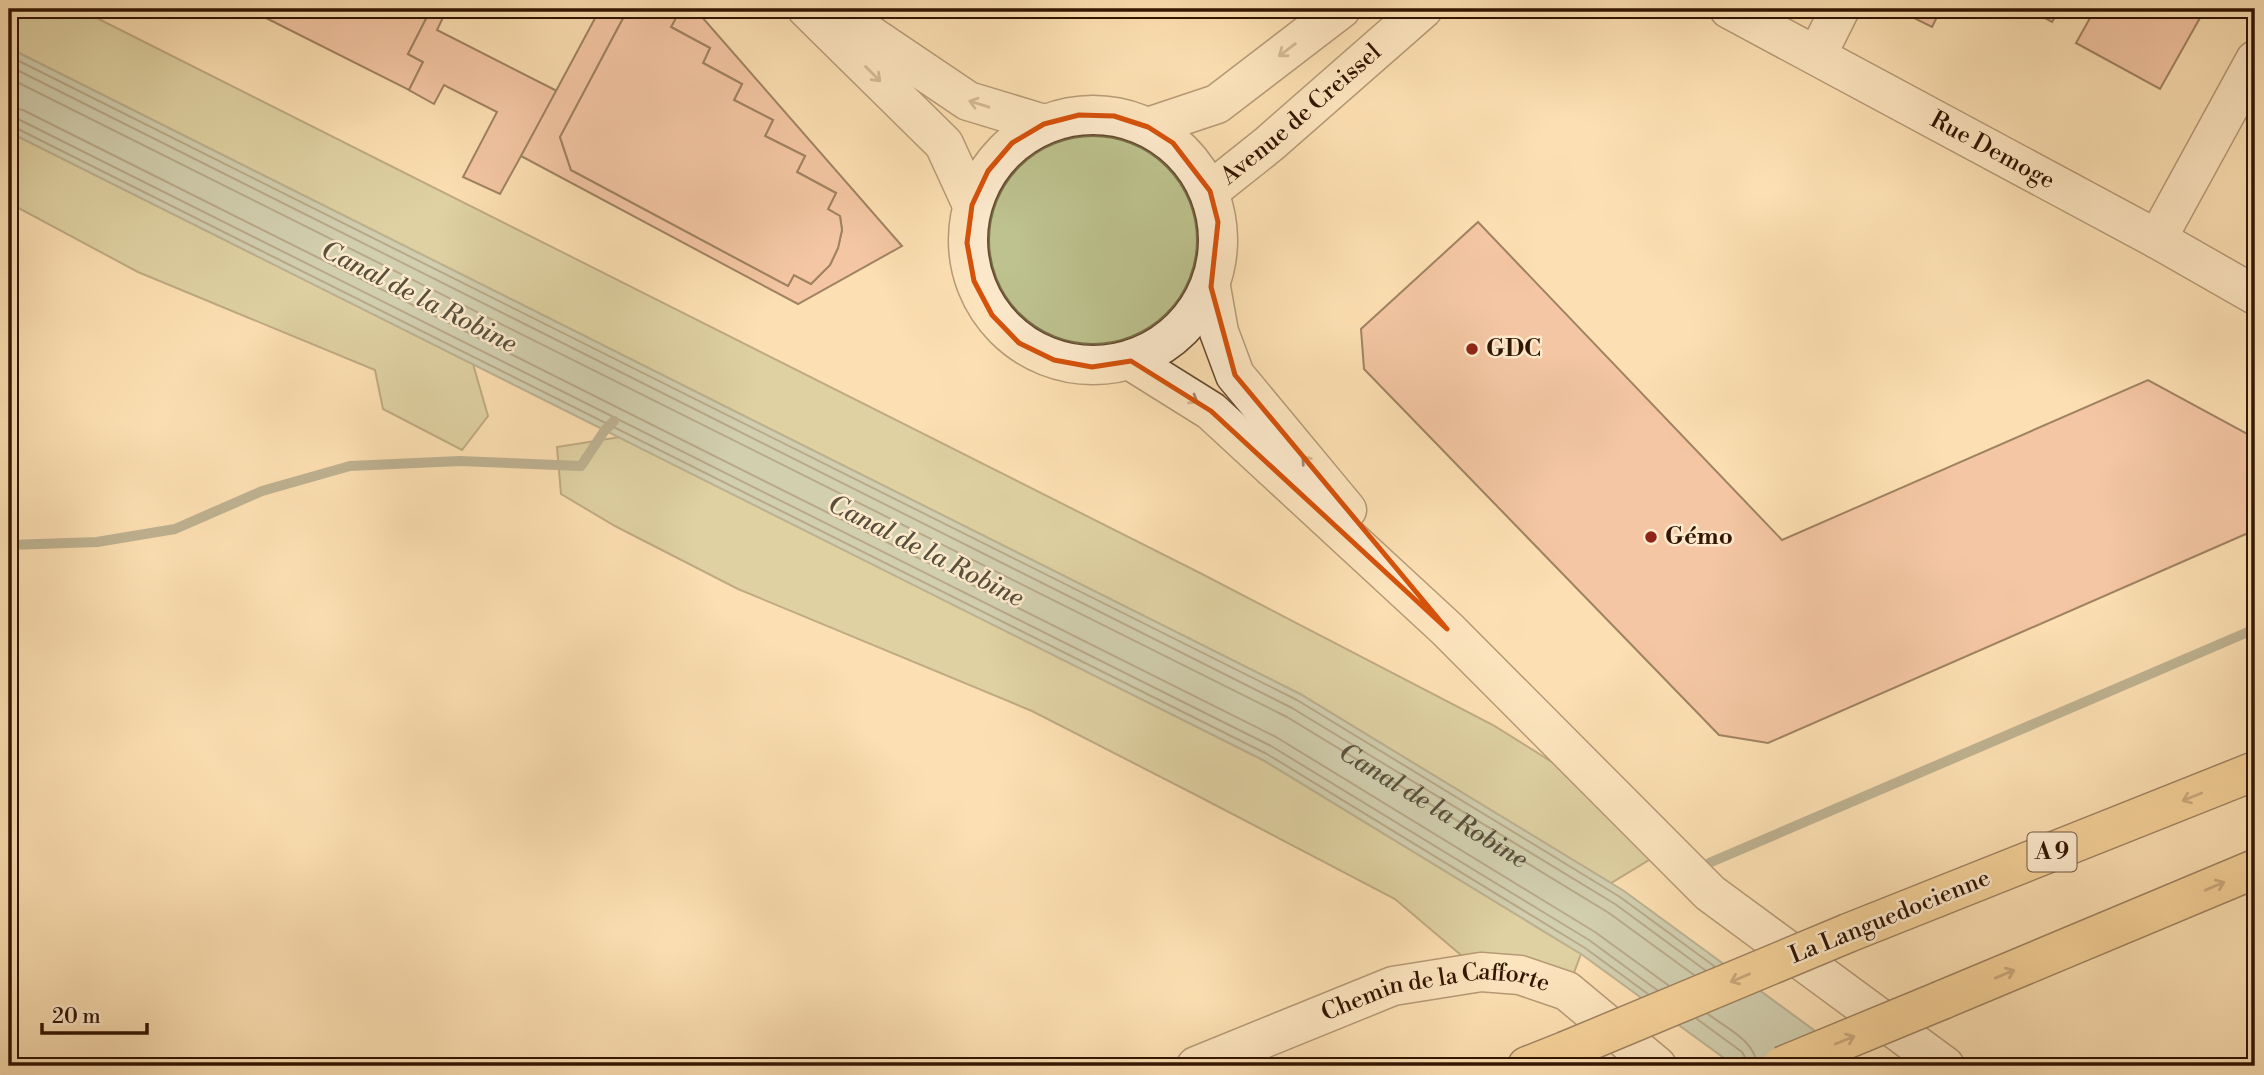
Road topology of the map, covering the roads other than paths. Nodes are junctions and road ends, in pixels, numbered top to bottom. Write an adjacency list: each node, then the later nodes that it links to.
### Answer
1 (807, 9): 12 (street, one-way to 12)
2 (831, 9): 9 (street, one-way to 2)
3 (1341, 9): 10 (street, one-way to 10)
4 (1423, 9): 11 (street, Avenue de Creissel)
5 (1729, 9): 7 (street, Rue Demoge)
6 (1840, 9): 7 (street)
7 (1817, 55): 13 (street, Rue Demoge)
8 (2255, 60): 13 (street)
9 (1044, 124): 10 (street); 12 (street)
10 (1148, 127): 11 (street)
11 (1209, 191): 14 (street)
12 (972, 205): 16 (street)
13 (2157, 239): 15 (street, Rue Demoge)
14 (1211, 287): 16 (street); 17 (street, one-way to 14)
15 (2255, 295)
16 (1131, 361): 17 (street, one-way to 17)
17 (1447, 629): 24 (street)
18 (2255, 771): 21 (highway, La Languedocienne / A 9, one-way to 21, bridge)
19 (2255, 869): 23 (highway, one-way to 19, bridge)
20 (1196, 1066): 22 (street, Chemin de la Cafforte)
21 (1527, 1066)
22 (1657, 1066)
23 (1782, 1066)
24 (1944, 1066)

